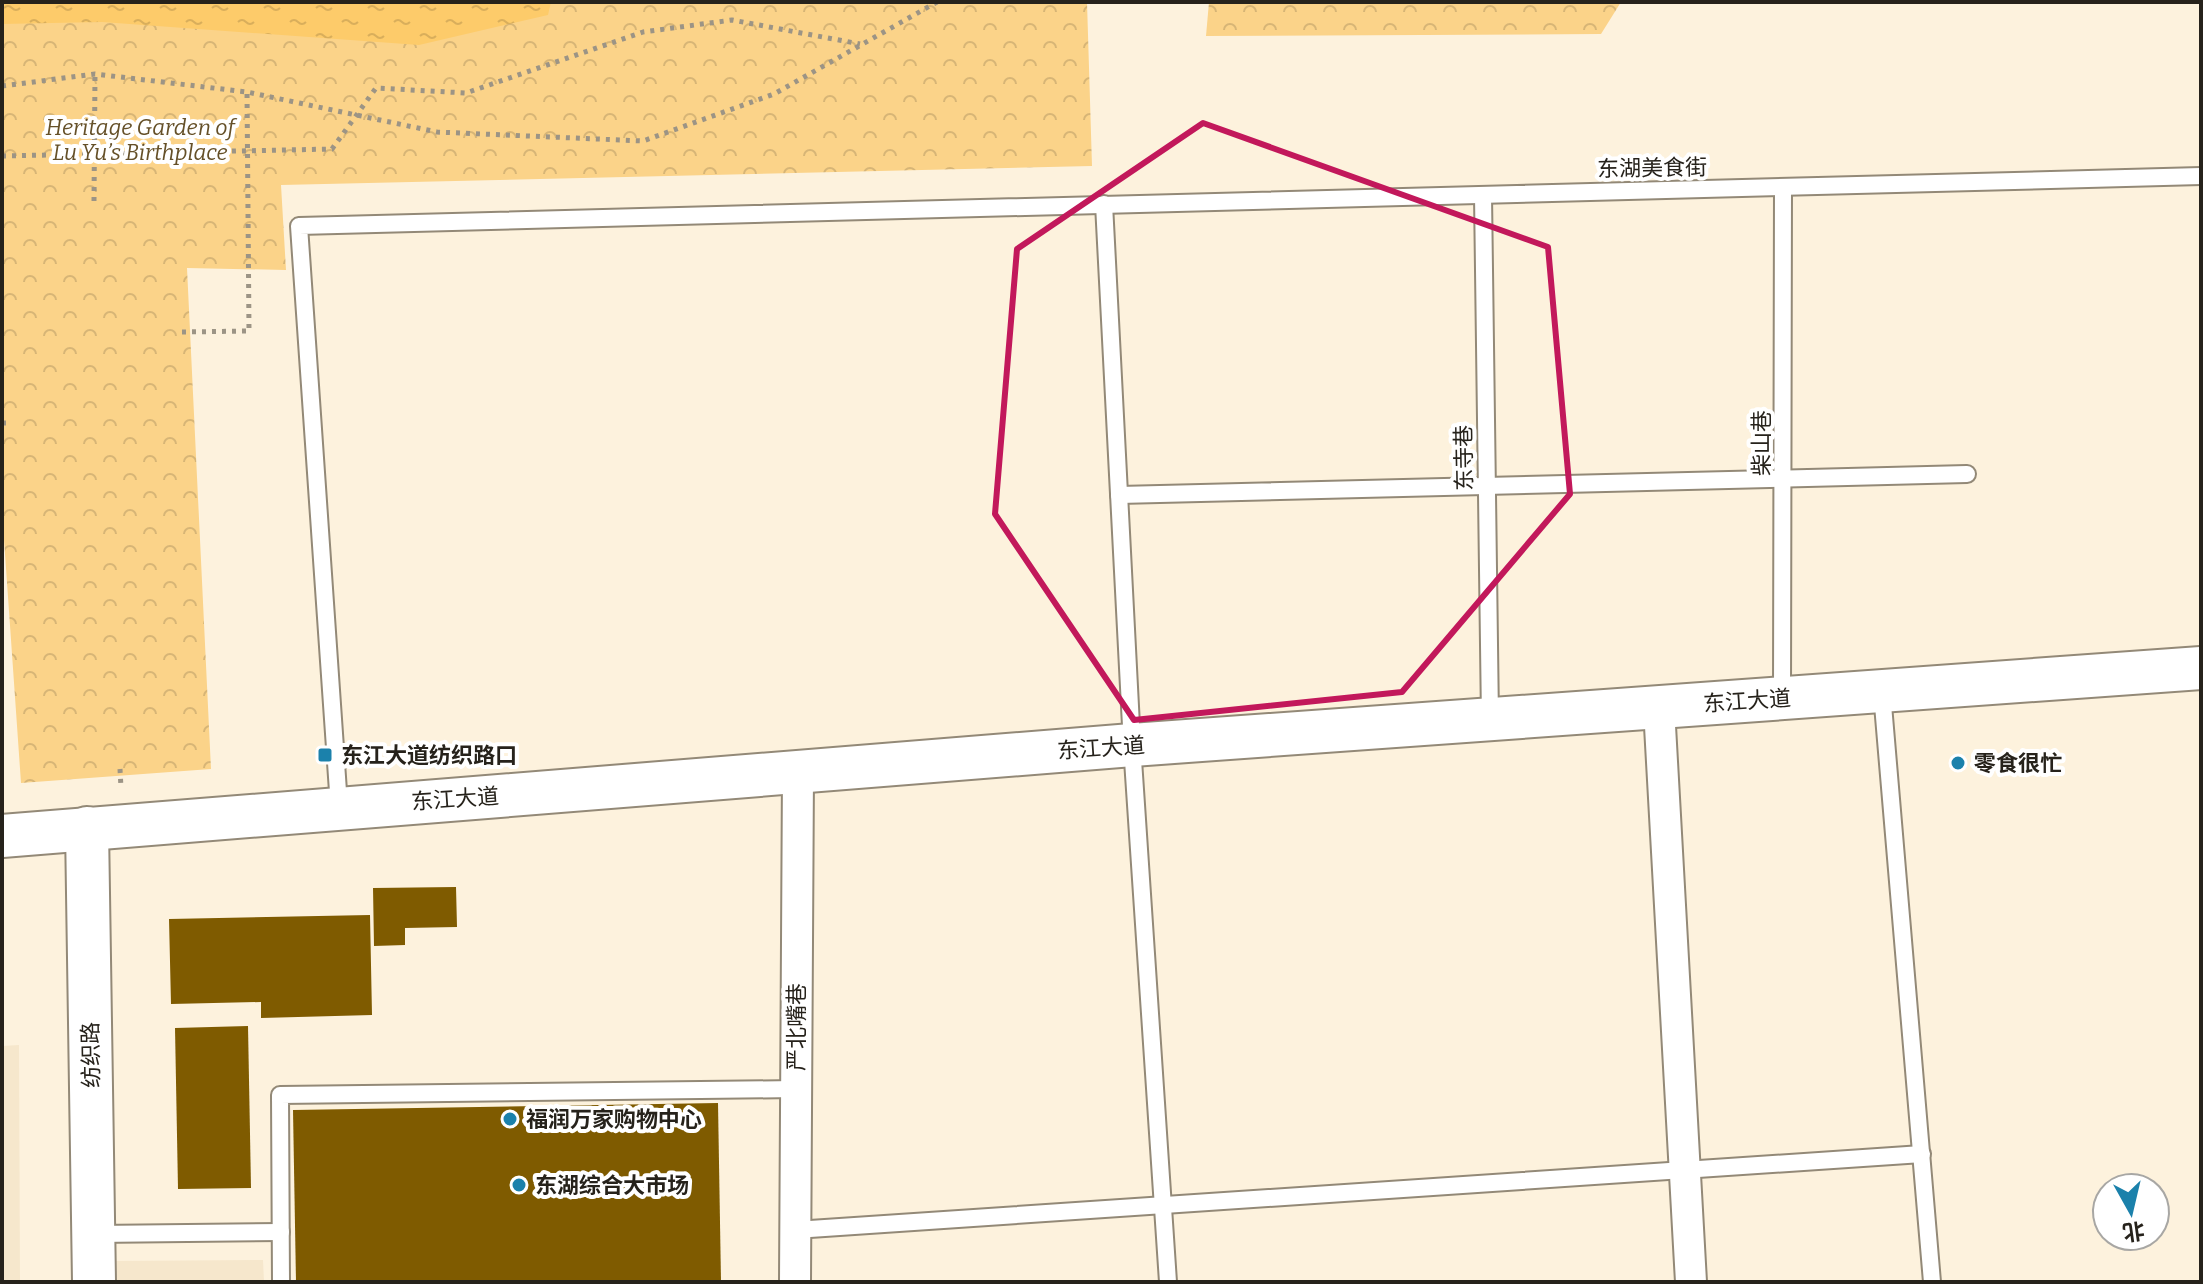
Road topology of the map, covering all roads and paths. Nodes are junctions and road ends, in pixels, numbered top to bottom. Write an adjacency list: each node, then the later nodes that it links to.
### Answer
1 (937, 2): 2 (path)
2 (860, 44): 6 (path); 6 (path)
3 (95, 74): 4 (path); 5 (path); 8 (path)
4 (2, 86)
5 (247, 92): 6 (path); 7 (path)
6 (359, 115): 7 (path)
7 (247, 152): 8 (path); 15 (path)
8 (94, 155): 9 (path); 13 (path)
9 (2, 156)
10 (2201, 176): 11 (lane, 东湖美食街)
11 (1783, 187): 12 (lane, 东湖美食街); 17 (lane, 柴山巷)
12 (1483, 195): 14 (lane, 东湖美食街); 18 (lane, 东寺巷)
13 (94, 201)
14 (1104, 204): 19 (lane); 27 (lane, 东湖美食街)
15 (182, 332)
16 (1967, 474): 17 (lane)
17 (1783, 479): 18 (lane); 22 (lane, 柴山巷)
18 (1486, 486): 19 (lane); 24 (lane, 东寺巷)
19 (1119, 495): 25 (lane)
20 (2201, 668): 21 (street, 东江大道)
21 (1882, 691): 22 (street, 东江大道); 31 (lane)
22 (1782, 698): 23 (street, 东江大道)
23 (1659, 708): 24 (street, 东江大道); 32 (street)
24 (1490, 720): 25 (street, 东江大道)
25 (1132, 745): 26 (street, 东江大道); 33 (lane)
26 (798, 772): 27 (street, 东江大道); 30 (street, 严北嘴巷)
27 (339, 808): 28 (street, 东江大道)
28 (87, 828): 29 (street, 东江大道); 36 (street, 纺织路)
29 (2, 836)
30 (795, 1089): 34 (street, 严北嘴巷); 35 (lane)
31 (1922, 1154): 32 (lane); 42 (lane)
32 (1685, 1170): 33 (lane); 41 (street)
33 (1162, 1206): 34 (lane); 40 (lane)
34 (795, 1230): 39 (street, 严北嘴巷)
35 (281, 1232): 36 (lane); 38 (lane)
36 (94, 1234): 37 (street, 纺织路)
37 (94, 1282)
38 (281, 1282)
39 (795, 1282)
40 (1168, 1282)
41 (1691, 1282)
42 (1932, 1282)

